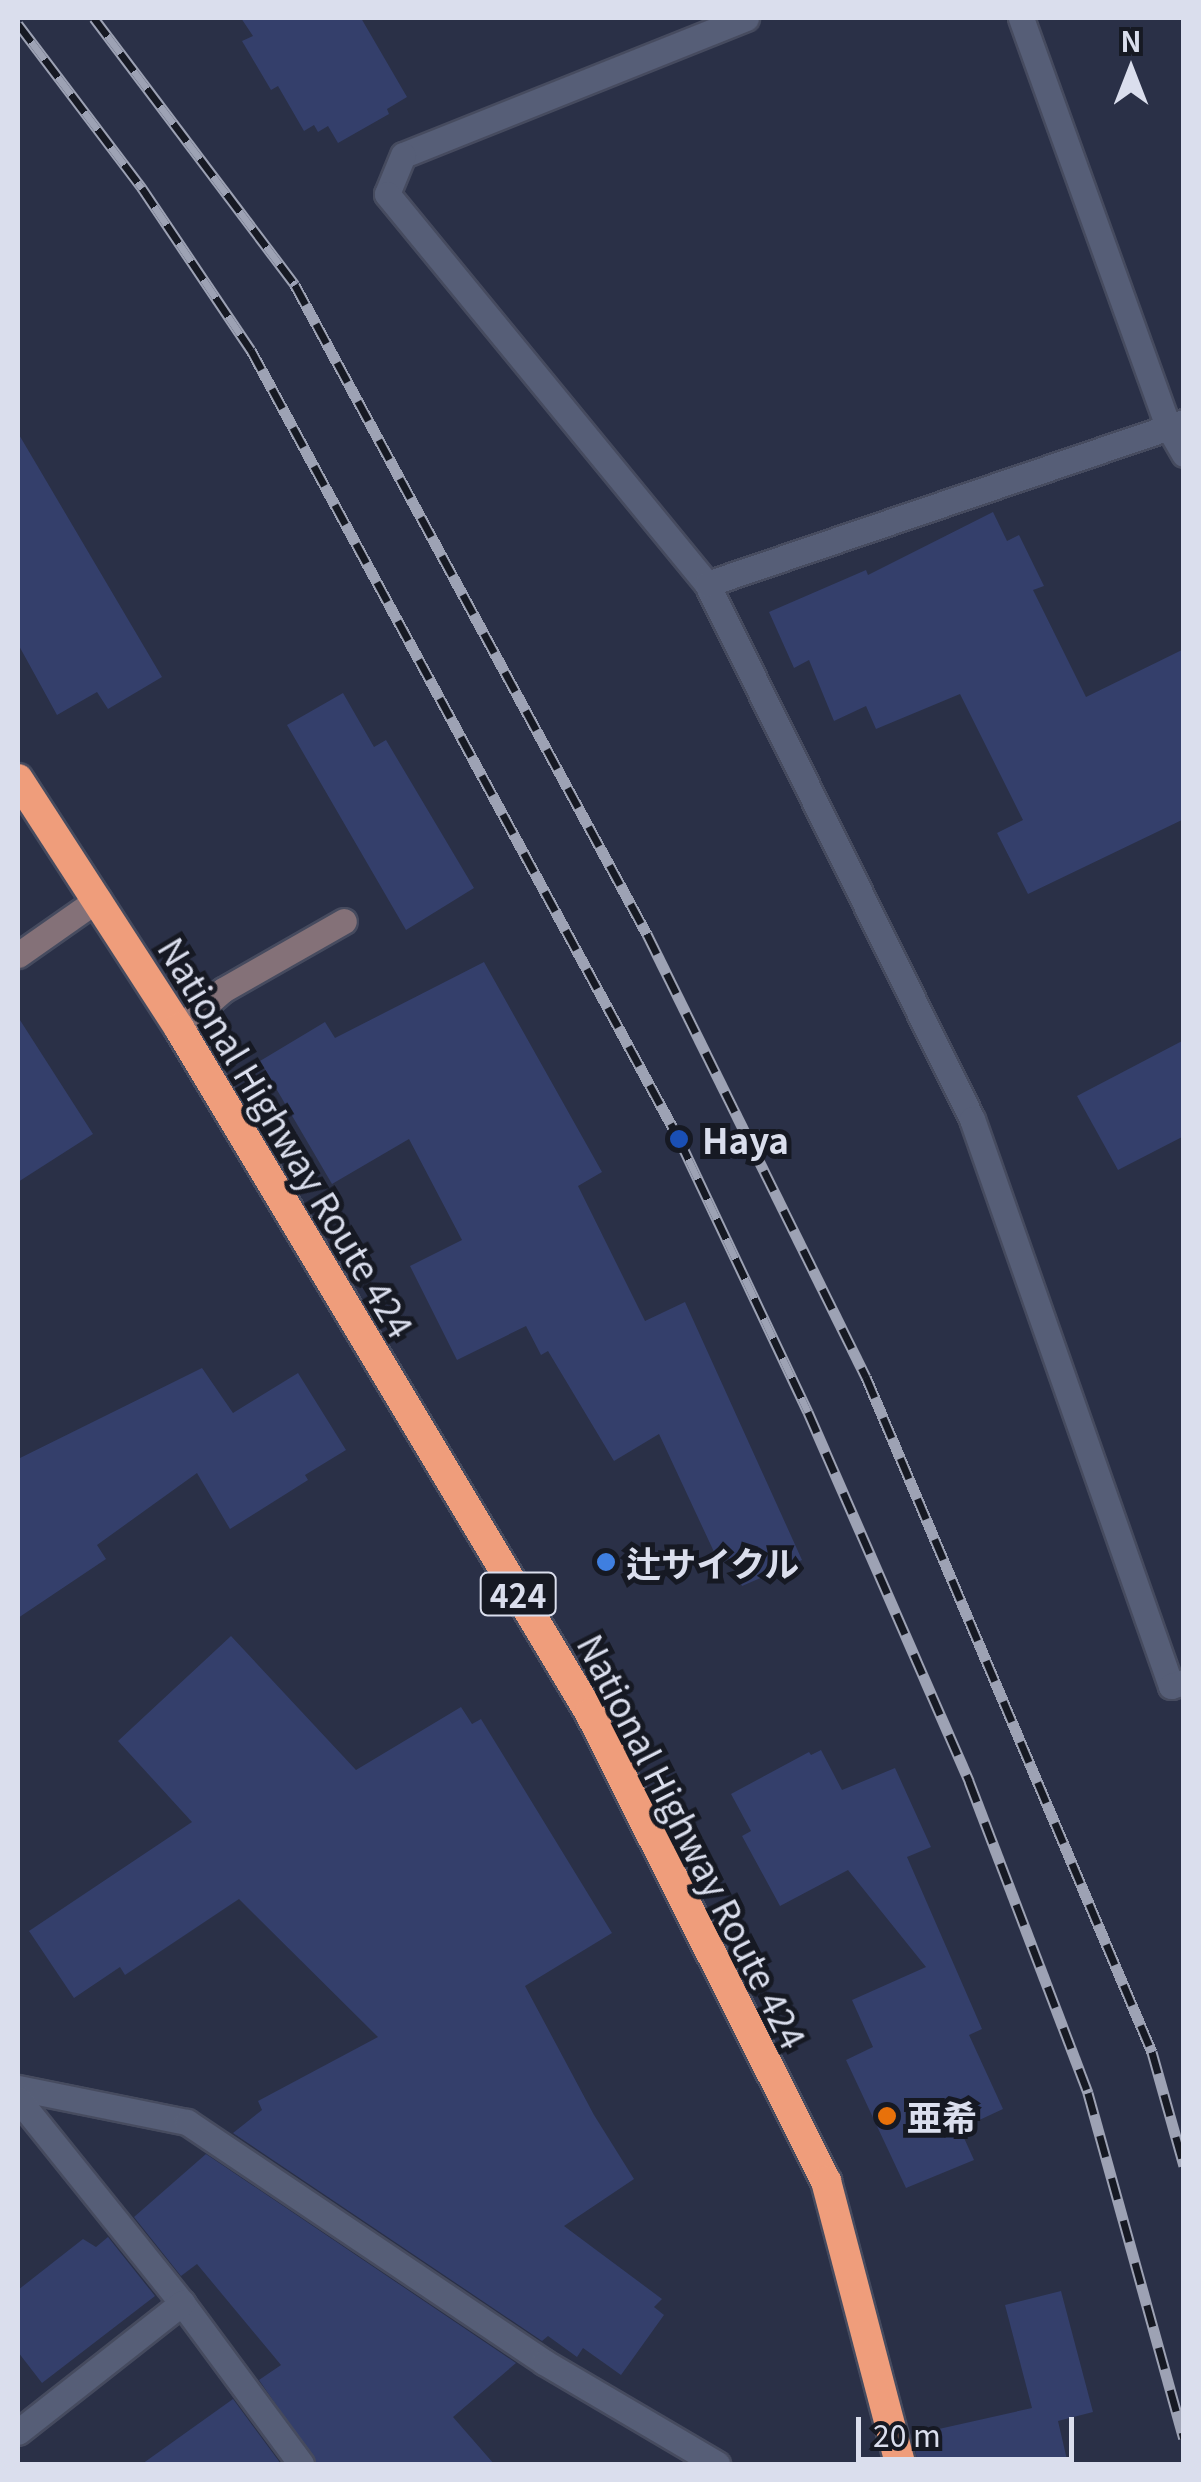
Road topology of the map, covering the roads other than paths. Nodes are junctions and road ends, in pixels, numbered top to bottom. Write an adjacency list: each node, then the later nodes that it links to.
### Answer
1 (746, 18): 5 (street)
2 (1021, 18): 3 (street)
3 (1176, 425): 4 (street); 5 (street)
4 (1184, 454)
5 (707, 584): 11 (street)
6 (18, 780): 7 (highway, National Highway Route 424 / 424)
7 (98, 899): 9 (street); 10 (highway, National Highway Route 424 / 424)
8 (344, 921): 10 (street)
9 (18, 956)
10 (179, 1028): 18 (highway, National Highway Route 424 / 424)
11 (1184, 1682)
12 (18, 2088): 17 (street)
13 (18, 2099): 14 (street)
14 (182, 2303): 15 (street); 16 (street)
15 (18, 2432)
16 (301, 2464)
17 (717, 2464)
18 (900, 2464)

